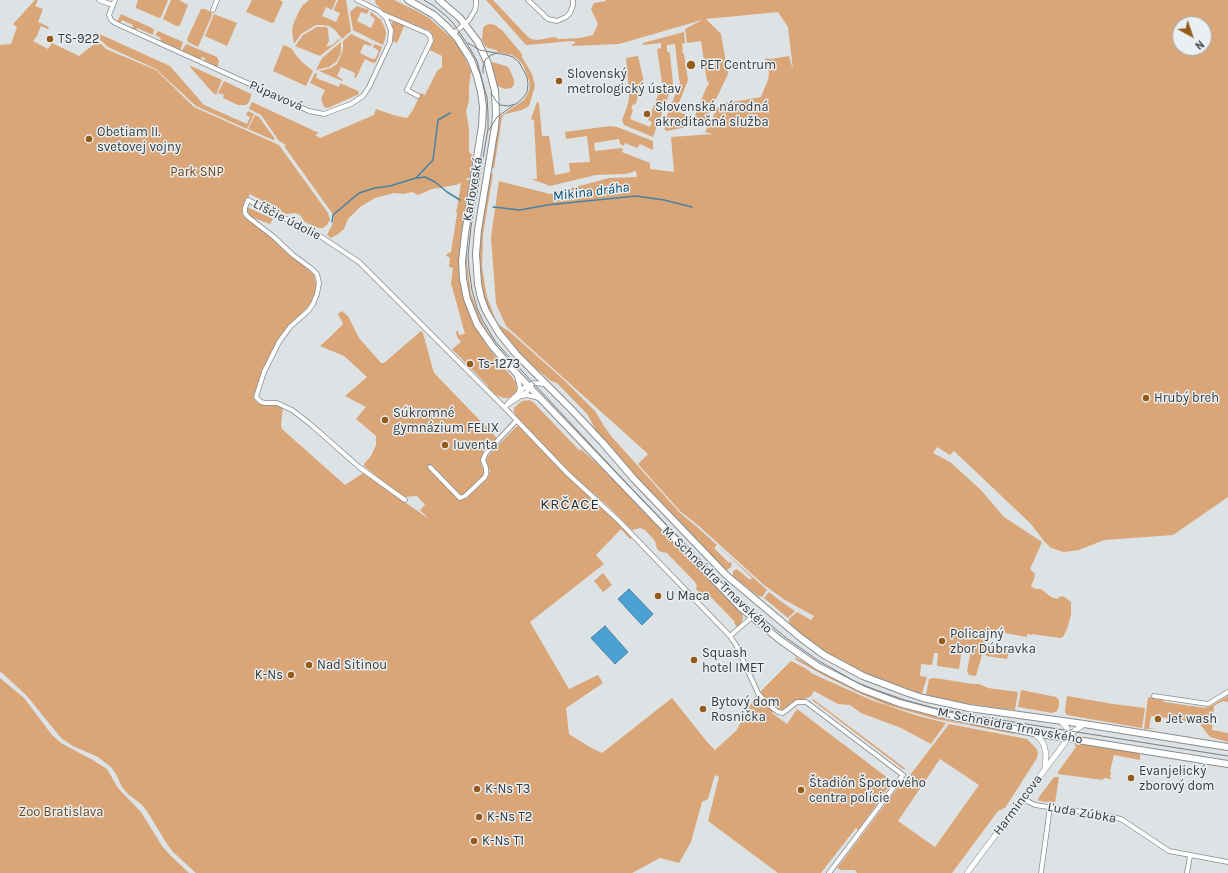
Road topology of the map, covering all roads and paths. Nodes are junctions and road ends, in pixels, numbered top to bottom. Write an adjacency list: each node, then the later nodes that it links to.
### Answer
1 (99, 0): 11 (street)
2 (115, 0): 11 (street)
3 (218, 0): 12 (street)
4 (357, 0): 10 (street)
5 (408, 0): 17 (main road, Karloveská)
6 (439, 0): 15 (main road, Karloveská)
7 (476, 0): 15 (street)
8 (528, 0): 9 (street)
9 (573, 0)
10 (366, 2): 13 (street)
11 (113, 5): 16 (street, Púpavová)
12 (213, 10)
13 (382, 13): 14 (street); 16 (street)
14 (396, 19): 16 (street); 18 (street)
15 (465, 24): 17 (street); 19 (main road, Karloveská)
16 (390, 26)
17 (453, 34): 20 (main road, Karloveská)
18 (418, 96)
19 (532, 370): 21 (main road, M. Schneidra Trnavského); 22 (street)
20 (517, 374): 22 (main road, Karloveská); 23 (street)
21 (546, 384): 22 (street); 33 (main road, M. Schneidra Trnavského)
22 (531, 385): 23 (street); 24 (main road, M. Schneidra Trnavského)
23 (520, 394): 24 (street); 25 (street)
24 (541, 399): 29 (main road, M. Schneidra Trnavského)
25 (504, 407): 26 (street, Líščie údolie); 28 (street, Líščie údolie)
26 (516, 421): 27 (street); 30 (street, Líščie údolie)
27 (430, 467)
28 (405, 500)
29 (752, 617): 30 (street); 35 (main road, M. Schneidra Trnavského)
30 (730, 636): 44 (street, Líščie údolie)
31 (1228, 692): 32 (street)
32 (1154, 696)
33 (1061, 721): 34 (main road, M. Schneidra Trnavského); 36 (street)
34 (1084, 724): 36 (street, Harmincova); 37 (main road, M. Schneidra Trnavského)
35 (1034, 733): 36 (main road, M. Schneidra Trnavského); 39 (street)
36 (1069, 738): 38 (main road, M. Schneidra Trnavského); 39 (street, Harmincova)
37 (1228, 747)
38 (1228, 764)
39 (1045, 769): 40 (street, Harmincova)
40 (1023, 799): 41 (street, Ľuda Zúbka); 45 (street, Harmincova)
41 (1050, 807): 42 (street, Ľuda Zúbka); 46 (street)
42 (1190, 856): 43 (street, Ľuda Zúbka); 47 (street)
43 (1228, 862)
44 (829, 873)
45 (967, 873)
46 (1041, 873)
47 (1187, 873)

